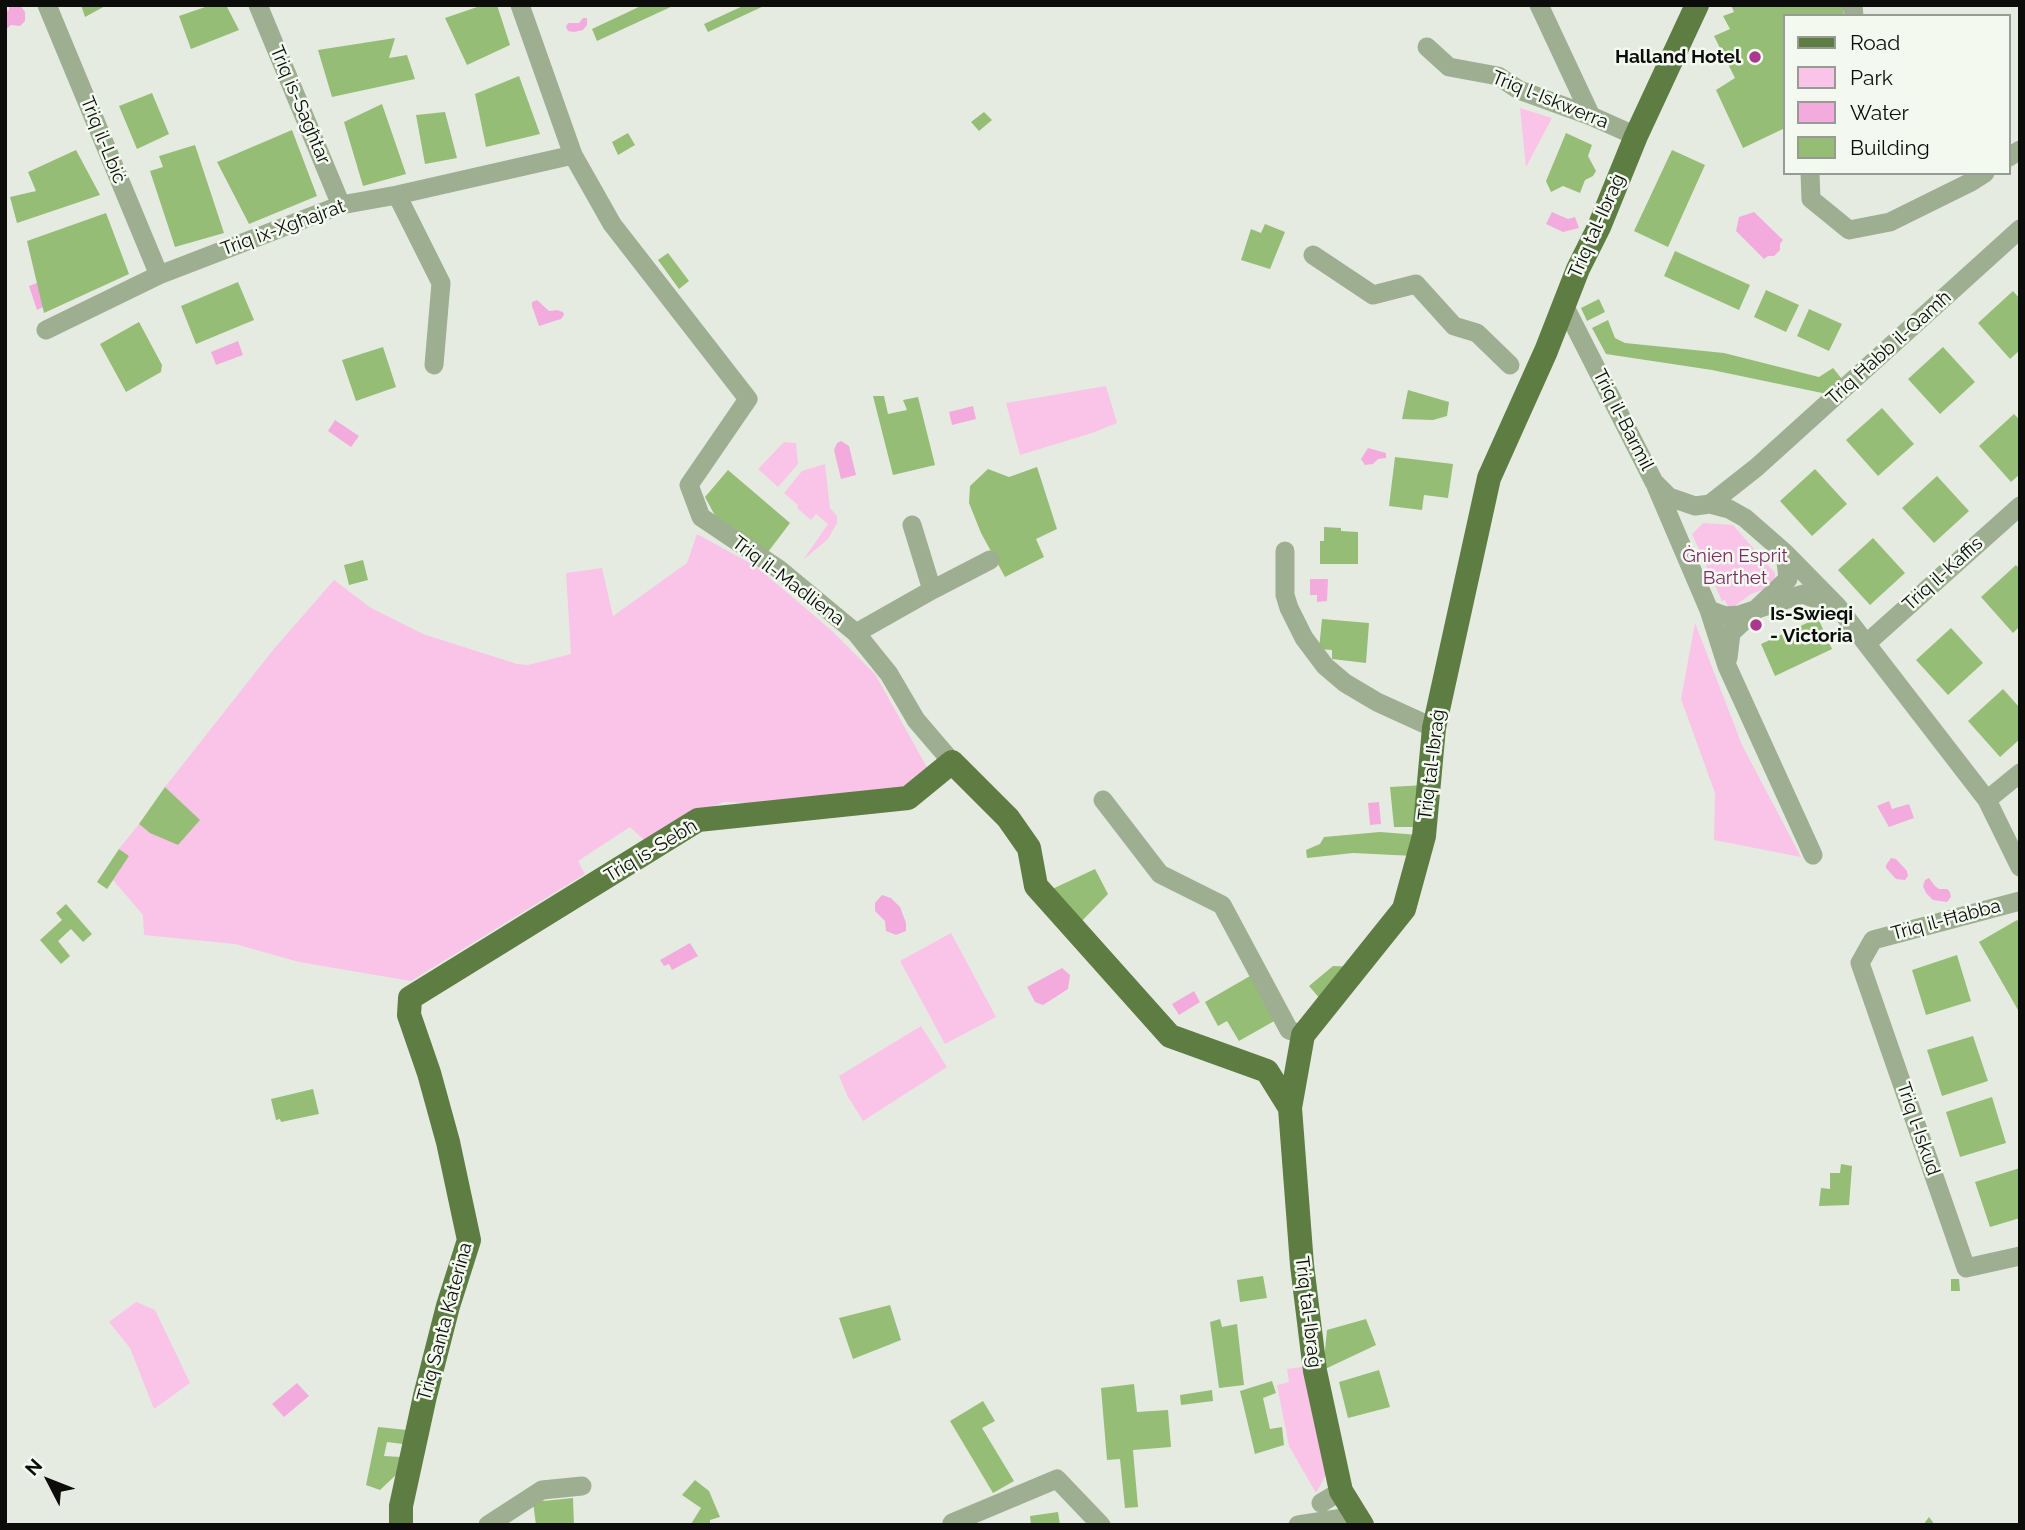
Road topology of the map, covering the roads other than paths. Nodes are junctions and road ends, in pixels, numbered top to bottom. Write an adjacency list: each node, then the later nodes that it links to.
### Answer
1 (47, 5): 16 (street, Triq il-Lbiċ)
2 (258, 5): 13 (street, Triq is-Sagħtar)
3 (520, 5): 9 (street, Triq il-Madliena)
4 (1539, 5): 7 (street)
5 (1697, 5): 8 (main road, Triq tal-Ibraġ)
6 (1427, 47): 7 (street, Triq l-Iskwerra)
7 (1591, 116): 8 (street, Triq l-Iskwerra)
8 (1636, 136): 17 (main road, Triq tal-Ibraġ)
9 (573, 155): 12 (street, Triq ix-Xgħajrat); 35 (street, Triq il-Madliena)
10 (1810, 175): 11 (street)
11 (1982, 175)
12 (397, 195): 13 (street, Triq ix-Xgħajrat); 19 (street)
13 (341, 205): 16 (street, Triq ix-Xgħajrat)
14 (2020, 229): 21 (street, Triq Ħabb il-Qamħ)
15 (1313, 255): 20 (street)
16 (159, 275): 18 (street, Triq ix-Xgħajrat)
17 (1563, 303): 22 (street, Triq il-Barmil); 38 (main road, Triq tal-Ibraġ)
18 (46, 330)
19 (434, 365)
20 (1510, 365)
21 (1757, 467): 23 (street, Triq Ħabb il-Qamħ); 25 (street, Triq Ħabb il-Qamħ)
22 (1654, 482): 23 (street, Triq il-Barmil); 27 (street)
23 (1703, 505): 25 (street, Triq il-Barmil); 27 (street)
24 (2020, 506): 36 (street, Triq il-Kaffis)
25 (1745, 518): 29 (street, Triq il-Barmil)
26 (912, 525): 31 (street)
27 (1679, 537): 34 (street)
28 (1285, 551): 38 (street)
29 (1785, 553): 32 (street, Triq il-Barmil); 33 (street)
30 (990, 559): 31 (street)
31 (932, 590): 35 (street)
32 (1838, 607): 33 (street); 36 (street, Triq il-Barmil)
33 (1759, 608): 34 (street); 37 (street)
34 (1709, 610): 37 (street)
35 (856, 633): 39 (street, Triq il-Madliena)
36 (1867, 643): 42 (street, Triq il-Barmil)
37 (1727, 666): 43 (street)
38 (1434, 728): 48 (main road, Triq tal-Ibraġ)
39 (952, 762): 47 (main road, Triq is-Sebħ); 49 (main road, Triq il-Madliena)
40 (2020, 773): 42 (street)
41 (1103, 800): 48 (street)
42 (1987, 800): 44 (street, Triq il-Barmil)
43 (1813, 855)
44 (2020, 867)
45 (2020, 901): 46 (street, Triq il-Ħabba)
46 (1872, 940): 51 (street, Triq l-Iskud)
47 (410, 999): 55 (main road, Triq Santa Katerina)
48 (1303, 1035): 49 (main road); 50 (main road, Triq tal-Ibraġ)
49 (1267, 1071): 50 (main road)
50 (1290, 1108): 53 (main road, Triq tal-Ibraġ)
51 (2020, 1256)
52 (582, 1486): 56 (street)
53 (1359, 1520): 58 (street)
54 (952, 1523): 57 (street)
55 (401, 1525)
56 (488, 1525)
57 (1101, 1525)
58 (1298, 1525)

